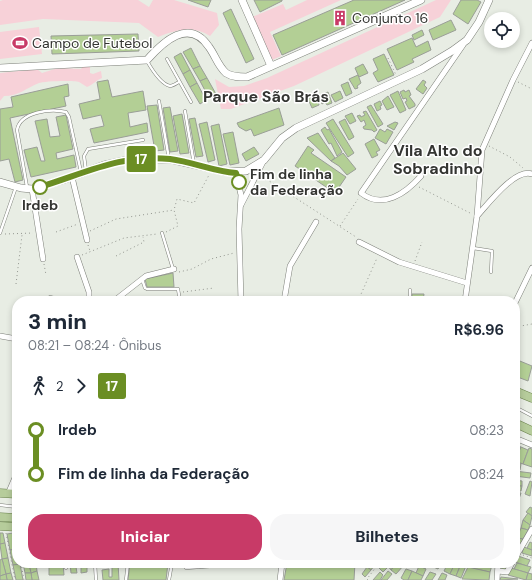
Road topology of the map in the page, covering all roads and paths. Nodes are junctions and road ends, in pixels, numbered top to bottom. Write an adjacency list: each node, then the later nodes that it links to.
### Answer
1 (242, 0): 9 (street)
2 (421, 0): 9 (street)
3 (489, 0): 4 (street)
4 (467, 40): 12 (street); 34 (street)
5 (532, 43): 11 (street)
6 (388, 58): 12 (path)
7 (167, 59): 13 (lane)
8 (147, 60): 9 (street); 10 (street); 13 (lane)
9 (271, 66)
10 (0, 68)
11 (513, 80): 14 (path); 19 (street)
12 (399, 81): 21 (street)
13 (179, 82): 16 (lane)
14 (532, 89)
15 (159, 101): 20 (lane)
16 (191, 102)
17 (185, 111): 22 (lane)
18 (143, 140): 24 (lane)
19 (484, 143): 27 (path); 37 (street)
20 (169, 159): 22 (street); 24 (street)
21 (264, 160): 25 (street); 26 (street)
22 (194, 165): 23 (street)
23 (211, 169): 25 (street); 36 (path)
24 (84, 172): 29 (street); 33 (lane)
25 (236, 173): 35 (street)
26 (257, 173): 35 (street); 40 (path)
27 (530, 173): 37 (street)
28 (421, 176): 31 (street)
29 (72, 177): 33 (street); 39 (street)
30 (0, 182): 32 (street)
31 (413, 184): 34 (street); 37 (path)
32 (16, 187): 33 (street); 45 (lane)
33 (30, 189): 42 (street)
34 (361, 193): 40 (path)
35 (240, 205): 53 (street)
36 (174, 210): 43 (path); 44 (path)
37 (477, 216): 51 (street)
38 (316, 222): 73 (street)
39 (83, 223): 41 (path); 43 (street)
40 (340, 227): 49 (path)
41 (56, 232)
42 (38, 233): 46 (path); 57 (street)
43 (85, 233): 48 (street)
44 (162, 233): 47 (path); 60 (lane)
45 (0, 234): 46 (path)
46 (22, 234): 65 (path)
47 (143, 236): 52 (path); 55 (path)
48 (86, 240): 52 (path)
49 (359, 242): 54 (street)
50 (422, 242): 58 (path)
51 (472, 248): 61 (lane); 64 (street)
52 (90, 252): 56 (path)
53 (240, 252): 60 (path); 72 (street)
54 (379, 254): 58 (street); 74 (path)
55 (116, 256)
56 (77, 257): 69 (street)
57 (43, 259): 62 (path)
58 (413, 267): 64 (street)
59 (532, 268): 77 (street)
60 (174, 269): 63 (street)
61 (491, 272)
62 (46, 275)
63 (142, 278): 68 (lane); 70 (street)
64 (467, 283): 76 (street)
65 (16, 284)
66 (214, 288): 68 (path)
67 (410, 290): 75 (lane)
68 (179, 293): 71 (lane)
69 (89, 296)
70 (120, 296)
71 (179, 296)
72 (241, 296)
73 (285, 296)
74 (360, 296)
75 (410, 296)
76 (466, 296)
77 (518, 296)
78 (532, 324): 79 (path)
79 (520, 327)
80 (0, 336): 81 (street)
81 (12, 338)
82 (520, 393): 83 (main road)
83 (532, 398)
84 (520, 410): 85 (lane)
85 (532, 416)
86 (520, 425): 87 (main road)
87 (532, 431)
88 (520, 440): 89 (street)
89 (532, 445)
90 (12, 481): 91 (street)
91 (4, 494)
92 (0, 505): 93 (lane)
93 (12, 506)
94 (0, 517): 95 (main road)
95 (12, 518)
96 (3, 528): 101 (path)
97 (532, 529): 98 (street)
98 (520, 549)
99 (520, 556): 100 (path)
100 (532, 558)
101 (12, 567)
102 (12, 568): 111 (path)
103 (22, 568): 112 (path)
104 (95, 568): 113 (lane)
105 (127, 568): 114 (lane)
106 (171, 568): 115 (lane)
107 (281, 568): 116 (street)
108 (375, 568): 117 (path)
109 (509, 568): 110 (street)
110 (498, 571): 118 (street)
111 (15, 580)
112 (24, 580)
113 (96, 580)
114 (126, 580)
115 (169, 580)
116 (280, 580)
117 (368, 580)
118 (497, 580)

